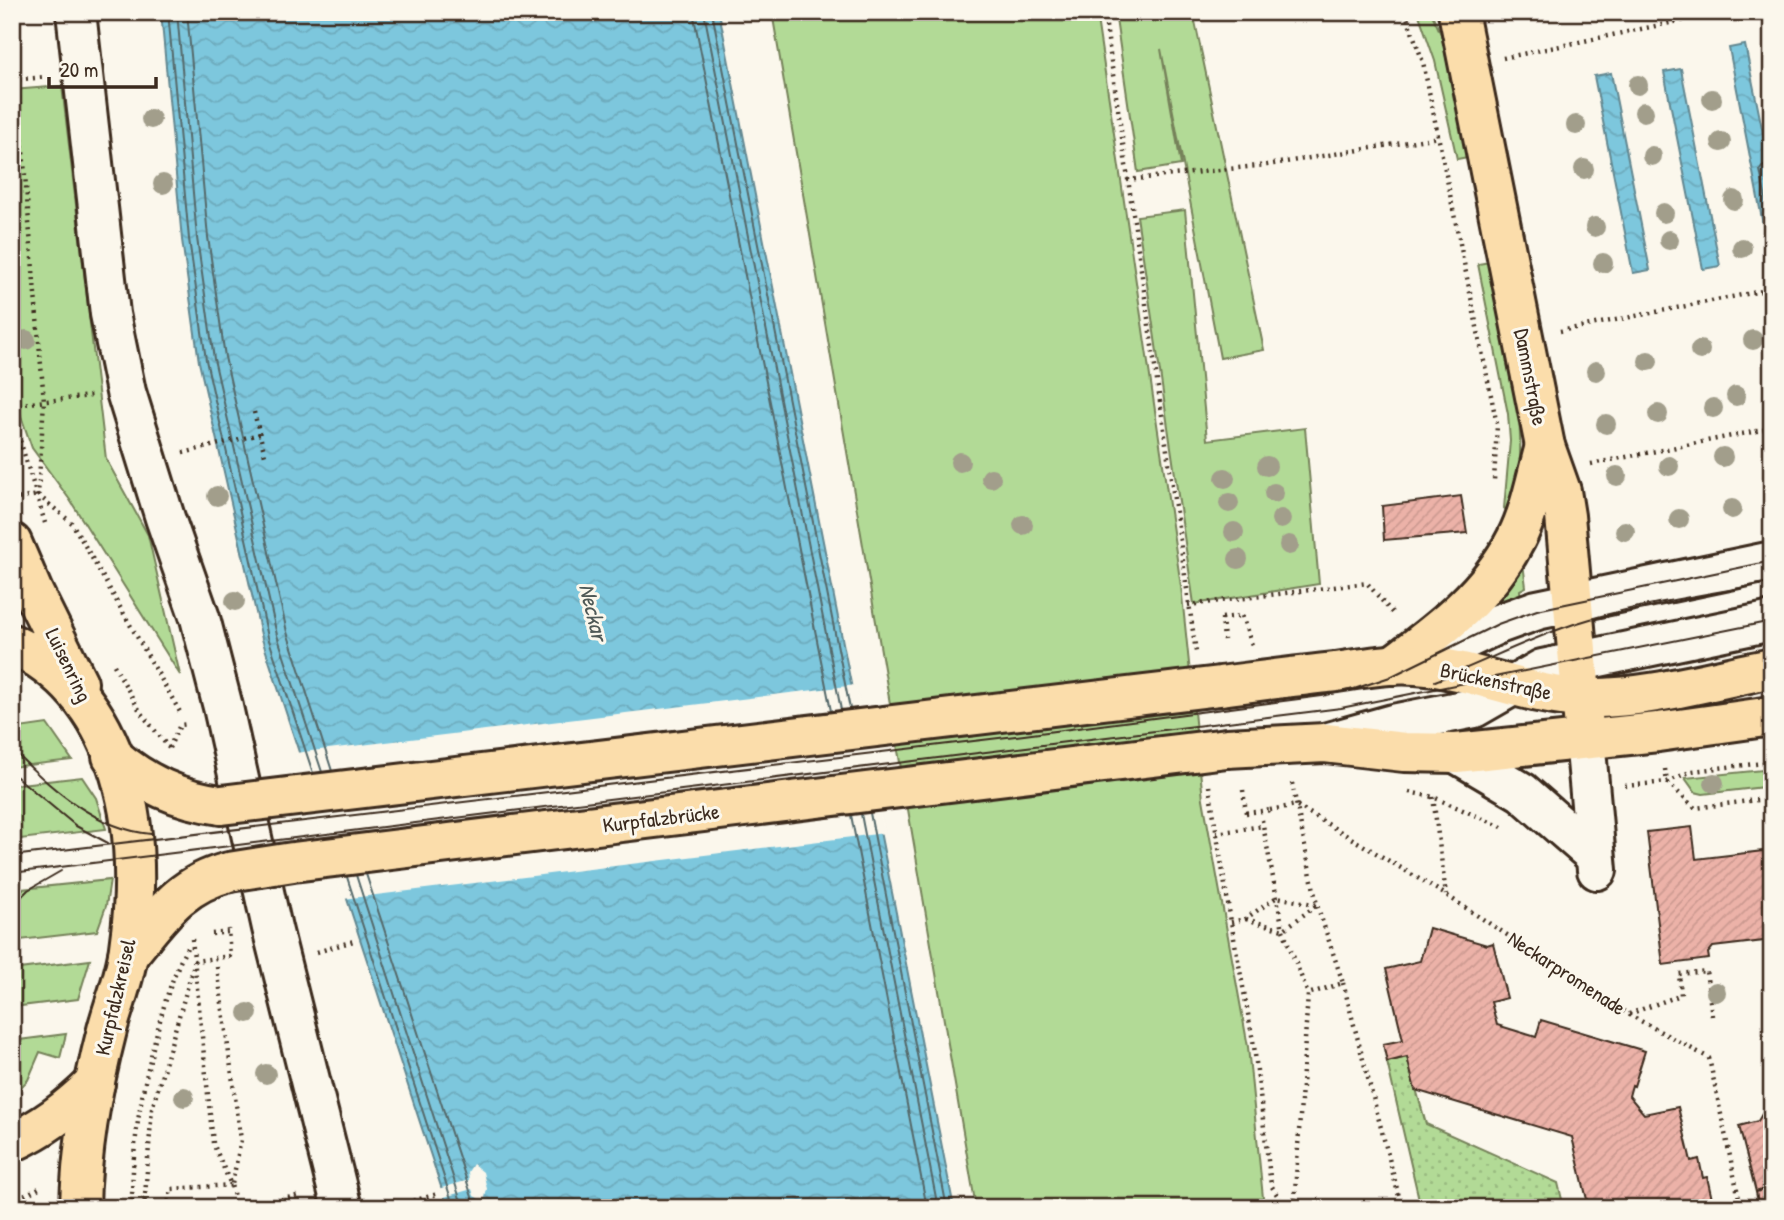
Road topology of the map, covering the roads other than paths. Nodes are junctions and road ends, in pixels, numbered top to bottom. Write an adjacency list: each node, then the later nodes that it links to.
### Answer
1 (76, 12): 25 (lane)
2 (1457, 14): 3 (main road, Dammstraße)
3 (1545, 446): 7 (main road, Dammstraße); 11 (main road)
4 (30, 539): 9 (main road, Luisenring)
5 (1772, 561): 7 (lane)
6 (12, 597): 9 (main road)
7 (1574, 601): 11 (lane); 13 (main road, Dammstraße)
8 (1772, 621): 13 (lane)
9 (55, 638): 15 (main road, Luisenring)
10 (12, 644): 15 (main road, Kurpfalzkreisel)
11 (1393, 665): 14 (main road, Brückenstraße); 20 (main road, Brückenstraße, bridge)
12 (1772, 668): 13 (main road, Brückenstraße)
13 (1581, 679): 14 (lane); 17 (main road, Dammstraße)
14 (1513, 685): 18 (lane)
15 (92, 710): 20 (main road, Kurpfalzkreisel)
16 (1772, 716): 17 (main road)
17 (1585, 739): 19 (main road); 19 (lane)
18 (1325, 743): 19 (main road); 21 (main road, Kurpfalzbrücke, bridge)
19 (1456, 752)
20 (113, 756): 21 (main road, Kurpfalzkreisel)
21 (128, 956): 22 (main road, Kurpfalzkreisel)
22 (95, 1083): 23 (main road, Kurpfalzkreisel); 24 (main road)
23 (12, 1142)
24 (80, 1208)
25 (342, 1208)

